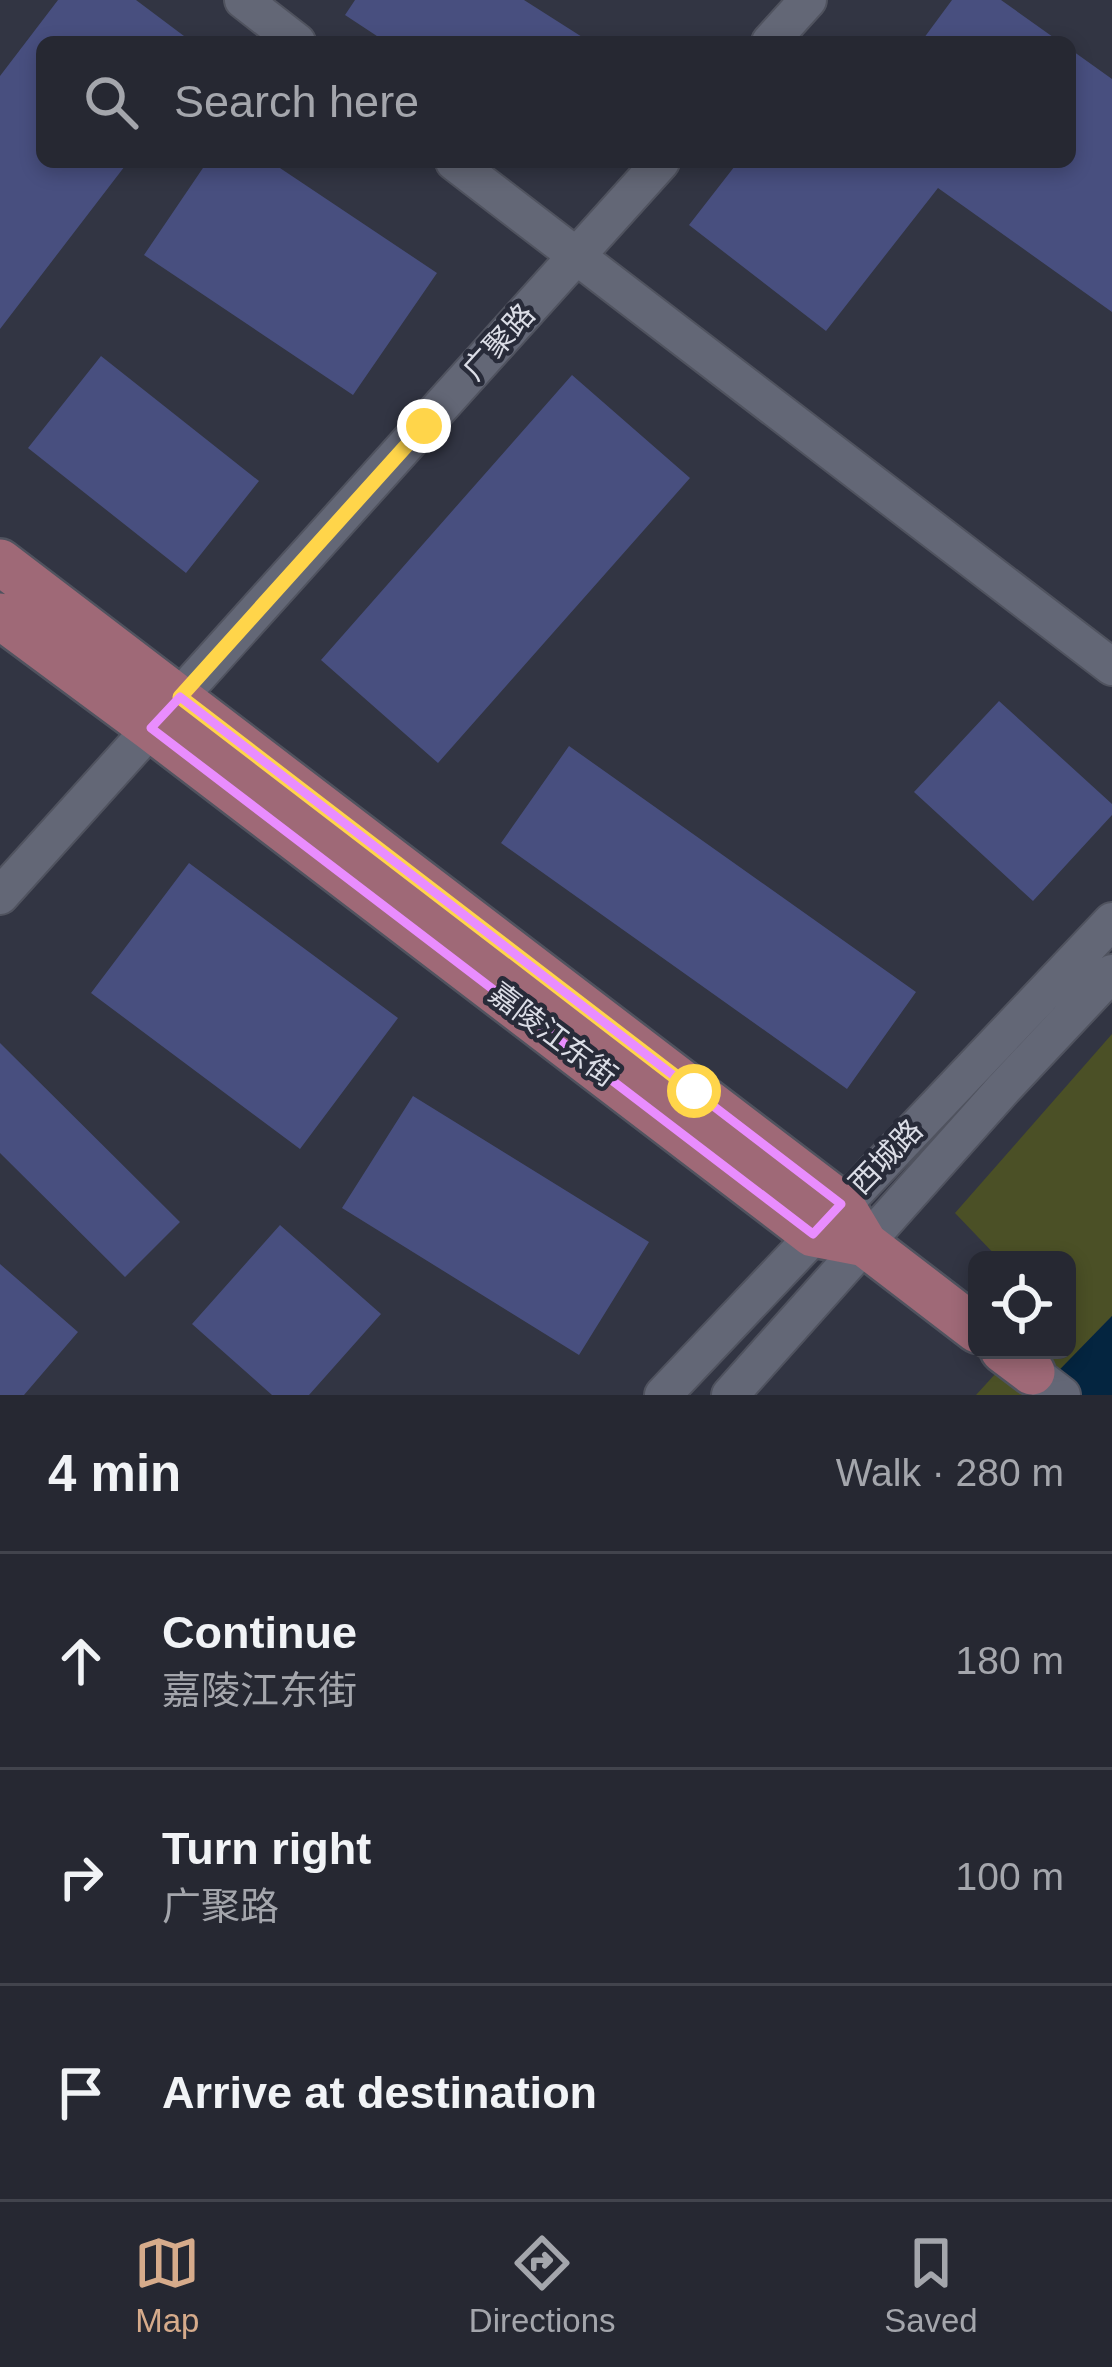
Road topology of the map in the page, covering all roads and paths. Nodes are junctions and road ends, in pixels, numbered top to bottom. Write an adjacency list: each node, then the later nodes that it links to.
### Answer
1 (243, 0): 3 (street)
2 (808, 0): 4 (street)
3 (289, 36)
4 (775, 36)
5 (462, 168): 7 (street)
6 (656, 168): 7 (street, 广聚路)
7 (576, 256): 10 (street); 11 (street, 广聚路)
8 (0, 562): 11 (main road, 嘉陵江东街)
9 (0, 616): 11 (main road, 嘉陵江东街)
10 (1112, 667)
11 (166, 713): 12 (street, 广聚路); 16 (main road, 嘉陵江东街)
12 (0, 896)
13 (1112, 921): 15 (street, 西城路)
14 (1112, 974): 15 (street, 西城路)
15 (991, 1075): 16 (street, 西城路); 17 (street, 西城路)
16 (827, 1219): 17 (main road, 嘉陵江东街); 19 (street, 西城路)
17 (865, 1244): 18 (main road); 20 (street, 西城路)
18 (968, 1323)
19 (678, 1393)
20 (730, 1395)

